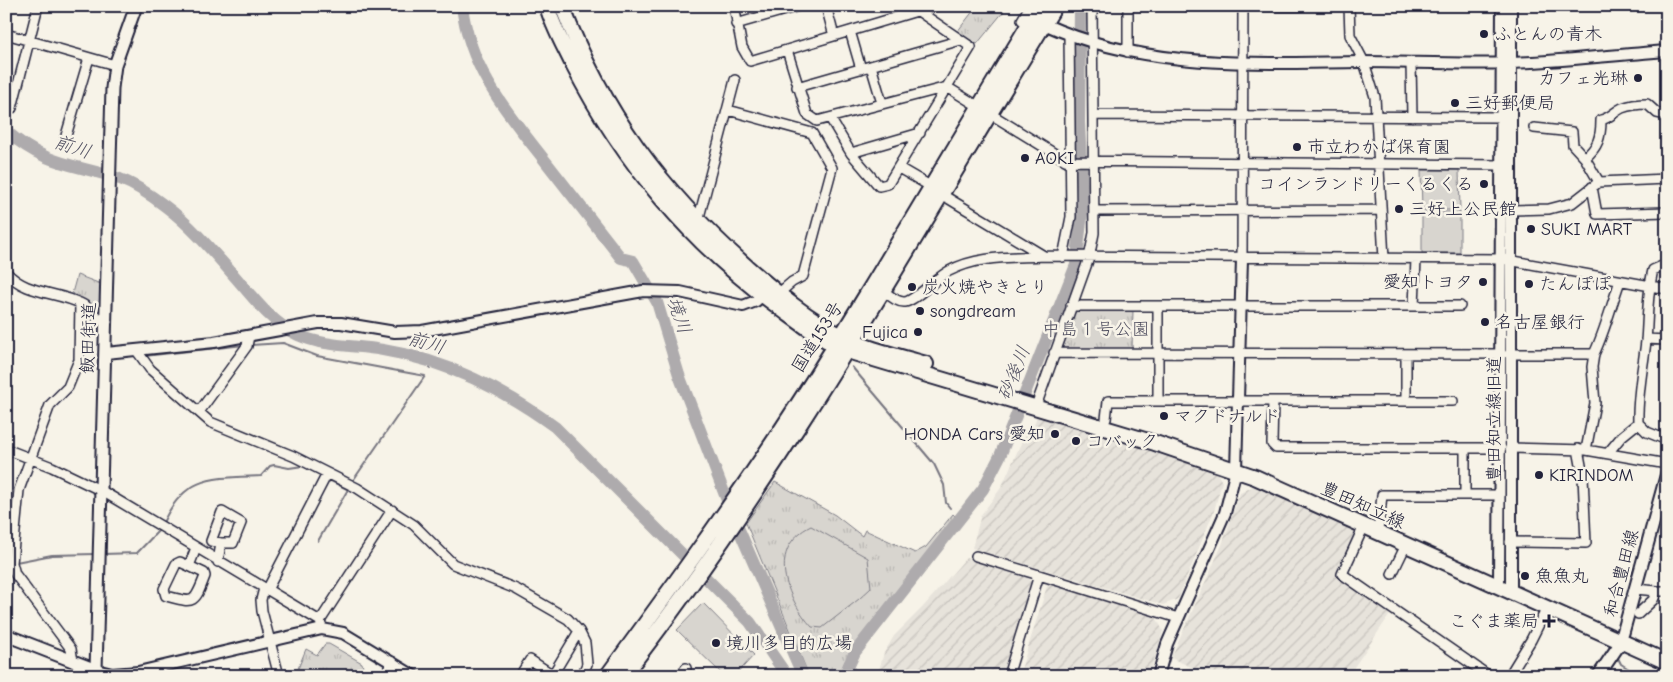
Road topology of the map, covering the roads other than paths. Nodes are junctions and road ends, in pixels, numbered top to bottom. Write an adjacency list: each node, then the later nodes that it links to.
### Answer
1 (38, 6): 27 (street)
2 (136, 6): 38 (main road, 飯田街道)
3 (547, 6): 89 (main road)
4 (562, 6): 74 (main road)
5 (734, 6): 21 (street)
6 (799, 6): 21 (street)
7 (826, 6): 26 (street)
8 (1030, 6): 20 (street)
9 (1040, 6): 47 (main road, 国道153号)
10 (1055, 6): 22 (main road, 国道153号)
11 (1092, 6): 29 (street)
12 (1128, 6): 32 (street)
13 (1186, 6): 14 (street)
14 (1243, 6): 15 (street); 36 (street)
15 (1299, 6)
16 (1350, 6): 34 (street)
17 (1502, 6): 37 (street, 豊田知立線旧道)
18 (1511, 6): 37 (street, 豊田知立線旧道)
19 (914, 9): 23 (street); 28 (street)
20 (1022, 20)
21 (736, 24): 30 (street)
22 (1044, 24): 25 (street); 47 (main road, 国道153号)
23 (850, 31): 26 (street); 40 (street)
24 (6, 34): 27 (street)
25 (1070, 35): 29 (street); 60 (street)
26 (834, 36): 30 (street)
27 (30, 40): 33 (street); 45 (street)
28 (961, 40): 39 (street); 43 (street)
29 (1092, 43): 32 (street); 49 (street)
30 (787, 50): 42 (street)
31 (1667, 51): 37 (street)
32 (1128, 52): 36 (street)
33 (89, 58): 38 (street); 57 (street)
34 (1364, 62): 35 (street); 36 (street); 53 (street)
35 (1411, 62): 37 (street); 54 (street)
36 (1244, 63): 50 (street)
37 (1507, 63): 64 (street, 豊田知立線旧道); 70 (street, 豊田知立線旧道)
38 (115, 65): 96 (main road, 飯田街道)
39 (871, 66): 40 (street); 44 (street)
40 (861, 69): 42 (street)
41 (734, 80): 46 (street)
42 (798, 87): 52 (street)
43 (947, 87): 44 (street); 47 (street); 56 (street)
44 (882, 103): 52 (street)
45 (12, 108)
46 (728, 110): 74 (street); 88 (street)
47 (983, 111): 60 (street); 68 (main road, 国道153号)
48 (1667, 115): 59 (street)
49 (1094, 116): 50 (street); 61 (street)
50 (1242, 117): 53 (street); 62 (street)
51 (1495, 117): 54 (street)
52 (830, 118): 58 (street)
53 (1377, 118): 54 (street); 63 (street)
54 (1412, 118)
55 (1534, 128): 59 (street)
56 (920, 133): 58 (street); 65 (street)
57 (64, 139)
58 (850, 153): 65 (street)
59 (1585, 158): 67 (street)
60 (1070, 161): 61 (street); 76 (street)
61 (1095, 163): 62 (street); 71 (street)
62 (1243, 164): 63 (street); 72 (street)
63 (1377, 164): 64 (street); 69 (street)
64 (1502, 165): 81 (street, 豊田知立線旧道)
65 (899, 168): 68 (street)
66 (1667, 179): 67 (street)
67 (1596, 184): 70 (street); 73 (street)
68 (935, 190): 75 (street); 87 (main road, 国道153号); 100 (main road, 国道153号)
69 (1381, 210): 72 (street); 79 (street)
70 (1512, 210): 81 (street, 豊田知立線旧道)
71 (1095, 211): 72 (street); 77 (street)
72 (1243, 212): 78 (street)
73 (1667, 212)
74 (698, 221): 88 (main road)
75 (1044, 256): 76 (street); 87 (street)
76 (1065, 257): 77 (street)
77 (1086, 257): 78 (street); 91 (street)
78 (1242, 259): 79 (street); 95 (street)
79 (1384, 259): 80 (street)
80 (1416, 259): 81 (street); 93 (street)
81 (1507, 260): 84 (street); 107 (street, 豊田知立線旧道)
82 (1667, 264): 85 (street)
83 (8, 278): 90 (street)
84 (1620, 281): 85 (street); 108 (street)
85 (1649, 286): 86 (street); 98 (street)
86 (1667, 289)
87 (882, 290): 100 (main road, 国道153号)
88 (778, 294): 100 (main road)
89 (762, 295): 97 (street); 100 (main road)
90 (80, 303): 96 (street); 124 (street)
91 (1071, 306): 92 (street); 103 (street)
92 (1158, 306): 95 (street); 104 (street)
93 (1414, 306): 94 (street); 95 (street)
94 (1460, 306)
95 (1241, 307): 105 (street)
96 (107, 322): 102 (main road, 飯田街道)
97 (249, 336): 101 (street); 115 (street)
98 (1646, 339): 99 (street); 117 (street)
99 (1667, 340)
100 (844, 343): 114 (main road); 169 (main road, 国道153号); 170 (main road, 国道153号)
101 (137, 351): 102 (street); 115 (street)
102 (106, 353): 129 (main road, 飯田街道)
103 (1054, 353): 104 (street); 114 (street)
104 (1158, 353): 105 (street); 109 (street)
105 (1240, 353): 106 (street); 110 (street)
106 (1406, 354): 107 (street); 112 (street)
107 (1506, 354): 108 (street); 120 (street, 豊田知立線旧道)
108 (1594, 354): 122 (street)
109 (1158, 401): 110 (street); 116 (street)
110 (1239, 401): 111 (street); 126 (street)
111 (1272, 401): 112 (street); 119 (street)
112 (1406, 401): 113 (street)
113 (1453, 401)
114 (1037, 403): 116 (main road, 豊田知立線); 126 (main road, 豊田知立線)
115 (199, 412): 127 (street)
116 (1106, 419): 126 (main road, 豊田知立線)
117 (1638, 423): 118 (street); 123 (street)
118 (1667, 440)
119 (1465, 448): 120 (street); 130 (street)
120 (1506, 448): 122 (street); 135 (street, 豊田知立線旧道); 144 (street, 豊田知立線旧道)
121 (6, 449): 124 (street)
122 (1582, 450): 123 (street); 135 (street)
123 (1608, 453): 125 (street)
124 (30, 459): 129 (street); 158 (street)
125 (1667, 464)
126 (1237, 466): 133 (main road, 豊田知立線); 134 (main road, 豊田知立線); 151 (street)
127 (327, 474): 132 (street); 146 (street)
128 (1667, 474): 145 (main road, 和合豊田線)
129 (102, 491): 138 (street); 161 (main road, 飯田街道)
130 (1465, 495): 131 (street); 133 (street)
131 (1493, 495)
132 (392, 510): 152 (street); 153 (street)
133 (1379, 524): 144 (main road, 豊田知立線)
134 (1364, 526): 137 (main road, 豊田知立線); 173 (street)
135 (1510, 542): 144 (street, 豊田知立線旧道)
136 (221, 543): 140 (street)
137 (1406, 545): 142 (street); 144 (main road, 豊田知立線)
138 (196, 548): 140 (street); 141 (street)
139 (976, 556): 143 (street)
140 (218, 562): 146 (street)
141 (189, 566): 141 (street)
142 (1392, 574)
143 (1040, 575): 151 (street); 171 (street)
144 (1505, 584): 149 (main road, 豊田知立線); 155 (main road, 豊田知立線)
145 (1635, 588): 147 (street); 155 (main road, 和合豊田線)
146 (266, 589): 152 (street); 156 (street)
147 (1657, 591): 148 (street); 150 (street)
148 (1667, 591)
149 (1547, 608): 155 (main road, 豊田知立線); 174 (street)
150 (1638, 614)
151 (1178, 618): 172 (street)
152 (321, 625): 156 (street); 159 (street)
153 (579, 631): 163 (street); 168 (street)
154 (6, 635): 158 (main road)
155 (1622, 637): 157 (main road, 豊田知立線); 160 (main road, 豊田知立線); 175 (main road, 和合豊田線)
156 (270, 643): 162 (street); 164 (street)
157 (1667, 652)
158 (73, 662): 161 (main road)
159 (393, 662): 165 (street); 166 (street)
160 (1667, 662)
161 (96, 673): 162 (street)
162 (112, 675)
163 (552, 675): 167 (street)
164 (279, 676)
165 (384, 676)
166 (414, 676)
167 (530, 676)
168 (582, 676)
169 (607, 676)
170 (623, 676)
171 (1008, 676)
172 (1158, 676)
173 (1488, 676)
174 (1509, 676)
175 (1598, 676)

